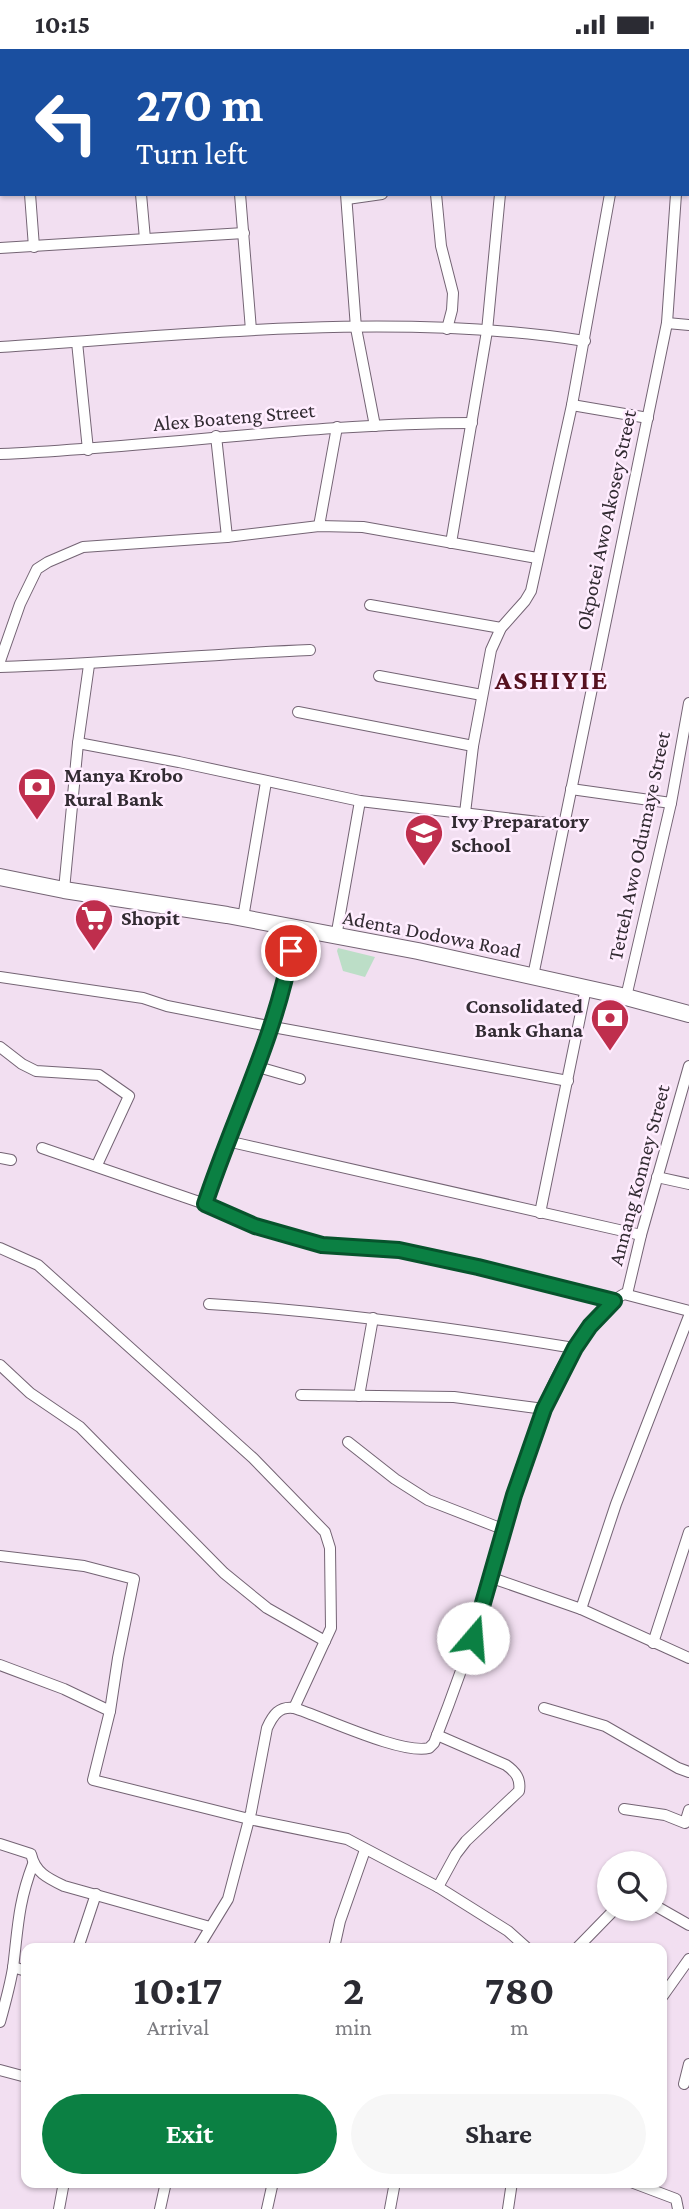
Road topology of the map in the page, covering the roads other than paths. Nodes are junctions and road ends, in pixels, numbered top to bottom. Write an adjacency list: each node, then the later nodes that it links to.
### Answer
1 (30, 196): 11 (street)
2 (141, 196): 10 (street)
3 (240, 196): 9 (street)
4 (436, 196): 16 (street)
5 (500, 196): 18 (street)
6 (610, 196): 19 (street)
7 (676, 196): 13 (street, Okpotei Awo Akosey Street)
8 (346, 197): 15 (street)
9 (244, 233): 10 (street); 17 (street)
10 (145, 239): 11 (street)
11 (34, 247): 12 (street)
12 (0, 248)
13 (667, 323): 14 (street); 23 (street, Okpotei Awo Akosey Street)
14 (689, 325)
15 (356, 328): 16 (street); 17 (street); 25 (street)
16 (447, 329): 18 (street)
17 (251, 330): 20 (street)
18 (487, 331): 19 (street); 24 (street)
19 (584, 341): 22 (street)
20 (77, 342): 21 (street); 28 (street)
21 (0, 347)
22 (572, 405): 23 (street); 33 (street)
23 (648, 418): 47 (street, Okpotei Awo Akosey Street)
24 (472, 423): 25 (street, Alex Boateng Street); 32 (street)
25 (375, 426): 26 (street, Alex Boateng Street)
26 (337, 427): 27 (street, Alex Boateng Street); 30 (street)
27 (216, 436): 28 (street, Alex Boateng Street); 31 (street)
28 (88, 450): 29 (street, Alex Boateng Street)
29 (0, 454)
30 (319, 526): 31 (street); 32 (street)
31 (227, 537): 37 (street)
32 (451, 543): 33 (street)
33 (537, 558): 35 (street)
34 (370, 605): 35 (street)
35 (501, 628): 41 (street)
36 (310, 650): 38 (street)
37 (0, 661)
38 (89, 665): 39 (street); 44 (street)
39 (0, 667)
40 (379, 676): 41 (street)
41 (482, 695): 45 (street)
42 (689, 703): 49 (street, Tetteh Awo Odumaye Street)
43 (298, 712): 45 (street)
44 (78, 743): 46 (street); 53 (street)
45 (473, 746): 50 (street)
46 (266, 782): 48 (street); 54 (street)
47 (571, 789): 49 (street); 51 (street, Okpotei Awo Akosey Street)
48 (360, 801): 50 (street); 56 (street)
49 (671, 803): 60 (street, Tetteh Awo Odumaye Street)
50 (465, 813): 51 (street)
51 (564, 825): 57 (street, Okpotei Awo Akosey Street)
52 (0, 877): 53 (main road, Adenta Dodowa Road)
53 (64, 890): 54 (main road, Adenta Dodowa Road)
54 (243, 918): 55 (main road, Adenta Dodowa Road)
55 (295, 929): 56 (main road, Adenta Dodowa Road); 62 (street)
56 (336, 936): 57 (main road, Adenta Dodowa Road)
57 (533, 976): 59 (main road, Adenta Dodowa Road)
58 (0, 977): 62 (street)
59 (586, 988): 60 (main road, Adenta Dodowa Road); 67 (street)
60 (626, 997): 61 (main road, Adenta Dodowa Road)
61 (689, 1014)
62 (273, 1027): 65 (street); 67 (street)
63 (0, 1047): 70 (street)
64 (689, 1066): 71 (street, Annang Konney Street)
65 (258, 1067): 66 (street); 68 (street)
66 (299, 1079)
67 (568, 1081): 74 (street)
68 (227, 1141): 73 (street); 74 (street)
69 (41, 1148): 70 (street)
70 (97, 1165): 73 (street)
71 (657, 1177): 72 (street); 75 (street, Annang Konney Street)
72 (689, 1184)
73 (205, 1204): 78 (street)
74 (540, 1213): 75 (street)
75 (641, 1235): 77 (street, Annang Konney Street)
76 (0, 1248): 93 (street)
77 (626, 1294): 78 (street); 80 (street)
78 (614, 1301): 82 (street)
79 (209, 1304): 81 (street)
80 (689, 1313): 92 (street)
81 (373, 1318): 82 (street); 85 (street)
82 (575, 1348): 86 (street)
83 (0, 1365): 93 (street)
84 (301, 1395): 85 (street)
85 (359, 1396): 86 (street)
86 (544, 1409): 88 (street)
87 (348, 1442): 88 (street)
88 (505, 1530): 91 (street)
89 (689, 1532): 94 (street)
90 (0, 1556): 99 (street)
91 (492, 1578): 92 (street); 100 (street)
92 (582, 1609): 94 (street)
93 (325, 1641): 97 (street)
94 (653, 1643): 95 (street)
95 (689, 1658)
96 (0, 1665): 99 (street)
97 (294, 1708): 100 (street); 104 (street)
98 (544, 1709): 101 (street)
99 (110, 1711): 104 (street)
100 (437, 1735): 108 (street)
101 (689, 1772)
102 (624, 1809): 103 (street)
103 (689, 1810)
104 (249, 1819): 106 (street); 113 (street)
105 (0, 1844): 107 (street)
106 (365, 1850): 108 (street); 116 (street)
107 (33, 1864): 109 (street); 120 (street)
108 (438, 1887): 117 (street)
109 (96, 1894): 113 (street); 114 (street)
110 (667, 1912): 112 (street)
111 (603, 1921): 118 (street)
112 (689, 1925)
113 (210, 1927): 115 (street)
114 (80, 1943)
115 (201, 1943)
116 (335, 1943)
117 (521, 1943)
118 (582, 1943)
119 (689, 1959): 122 (street)
120 (13, 1967): 121 (street); 123 (street)
121 (21, 1969)
122 (667, 1990)
123 (0, 2022)
124 (689, 2064): 127 (street)
125 (0, 2070): 126 (street)
126 (21, 2076)
127 (684, 2084)
128 (63, 2188): 134 (street)
129 (165, 2188): 135 (street)
130 (272, 2188): 136 (street)
131 (394, 2188): 137 (street)
132 (511, 2188): 138 (street)
133 (647, 2188): 139 (street)
134 (59, 2209)
135 (160, 2209)
136 (267, 2209)
137 (390, 2209)
138 (508, 2209)
139 (678, 2209)

